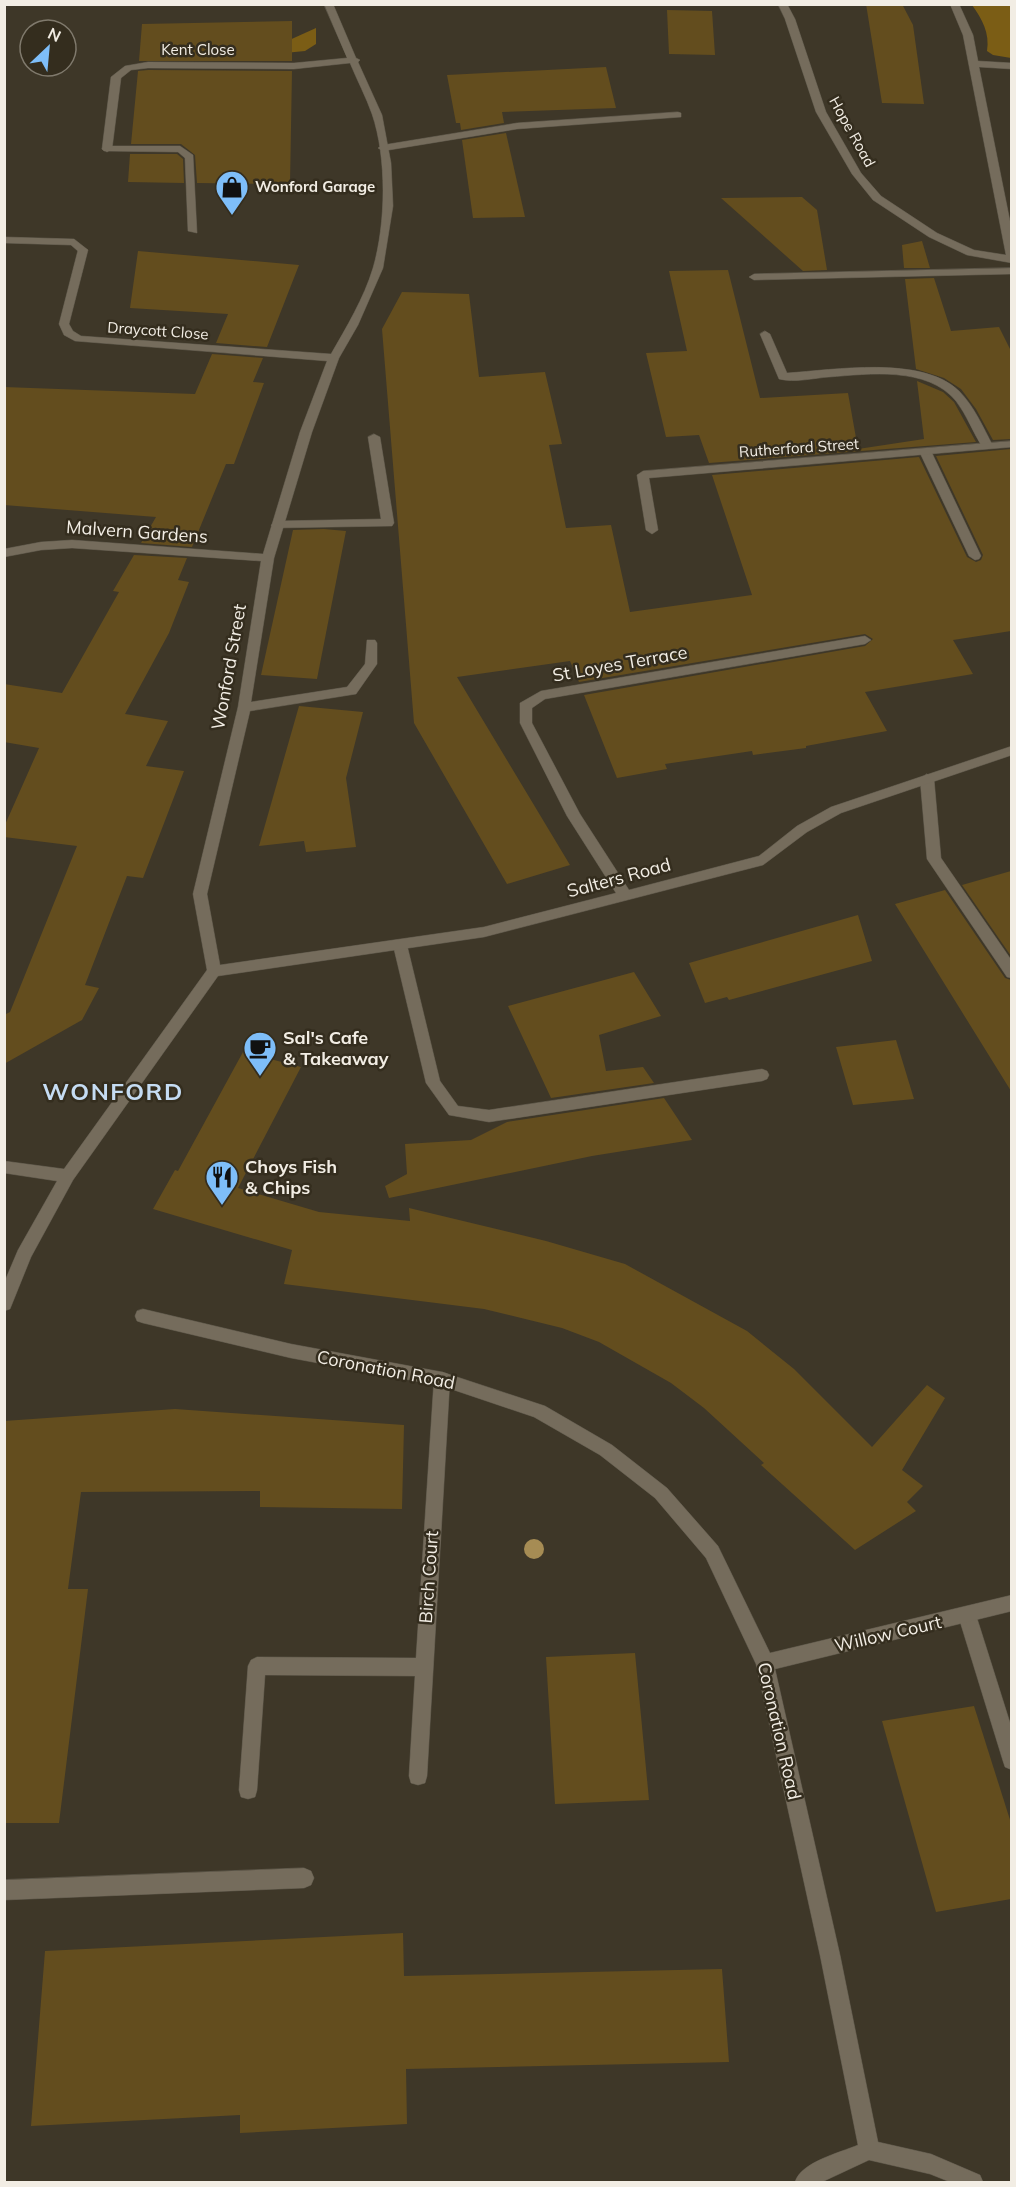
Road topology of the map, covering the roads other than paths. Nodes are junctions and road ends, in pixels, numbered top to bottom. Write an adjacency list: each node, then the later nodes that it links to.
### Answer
1 (328, 4): 4 (street, Wonford Street)
2 (782, 4): 12 (street, Hope Road)
3 (954, 4): 5 (street)
4 (355, 60): 8 (street, Wonford Street); 10 (street, Kent Close)
5 (974, 64): 6 (street); 9 (street)
6 (1011, 66)
7 (678, 115): 8 (street)
8 (383, 148): 16 (street, Wonford Street)
9 (1008, 228): 12 (street)
10 (192, 231)
11 (4, 240): 16 (street, Draycott Close)
12 (1011, 259)
13 (1011, 271): 14 (street)
14 (754, 277)
15 (765, 334): 19 (street)
16 (334, 358): 21 (street, Wonford Street)
17 (374, 437): 21 (street)
18 (1011, 444): 19 (street, Rutherford Street)
19 (987, 446): 20 (street, Rutherford Street)
20 (926, 453): 22 (street, Rutherford Street); 24 (street)
21 (277, 525): 25 (street, Wonford Street)
22 (652, 530)
23 (4, 553): 25 (street, Malvern Gardens)
24 (975, 556)
25 (268, 558): 28 (street, Wonford Street)
26 (865, 640): 31 (street, St Loyes Terrace)
27 (371, 644): 28 (street)
28 (244, 707): 33 (street, Wonford Street)
29 (1011, 750): 30 (street, Salters Road)
30 (927, 779): 31 (street, Salters Road); 34 (street)
31 (625, 895): 32 (street, Salters Road)
32 (400, 945): 33 (street, Salters Road); 35 (street)
33 (213, 971): 37 (street)
34 (1011, 973)
35 (762, 1075)
36 (4, 1167): 37 (street)
37 (68, 1176): 38 (street)
38 (4, 1304)
39 (143, 1316): 40 (street, Coronation Road)
40 (442, 1379): 43 (street, Coronation Road); 44 (street, Birch Court)
41 (1011, 1603): 42 (street, Willow Court)
42 (967, 1615): 43 (street, Willow Court); 45 (street)
43 (765, 1663): 50 (street, Coronation Road)
44 (423, 1667): 46 (street, Birch Court); 47 (street)
45 (1011, 1761)
46 (418, 1776)
47 (248, 1790)
48 (304, 1878): 49 (street)
49 (4, 1890)
50 (870, 2150): 51 (street); 52 (street)
51 (805, 2182)
52 (973, 2182)

